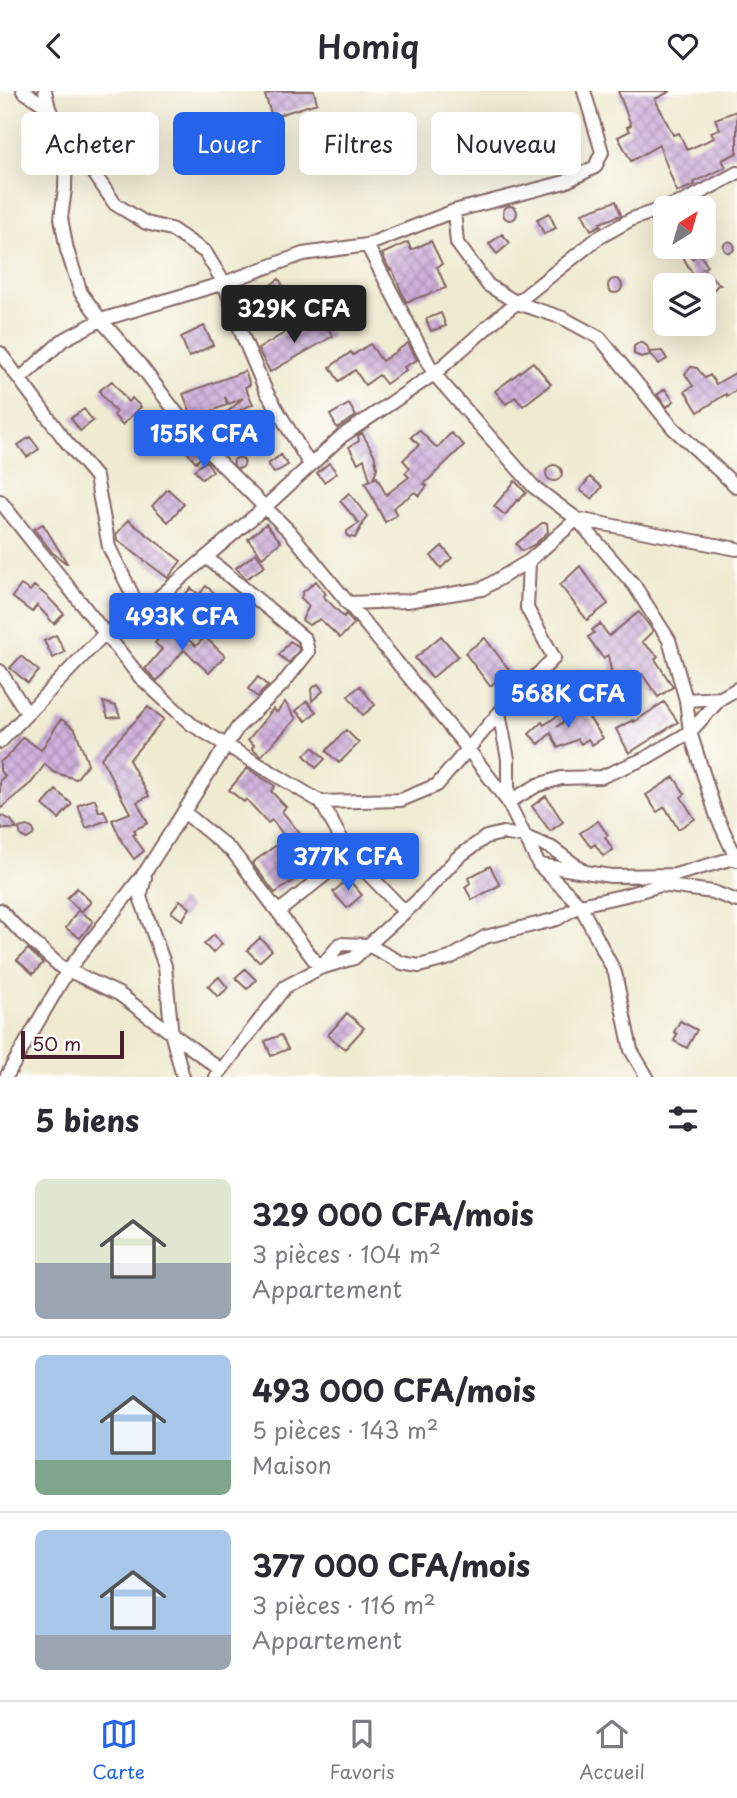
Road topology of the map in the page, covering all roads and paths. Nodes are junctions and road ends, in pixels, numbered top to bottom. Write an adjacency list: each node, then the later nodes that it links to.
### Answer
1 (23, 91): 4 (street)
2 (45, 91): 4 (street)
3 (584, 91): 9 (street)
4 (49, 108): 5 (street)
5 (51, 112)
6 (737, 173): 12 (street)
7 (65, 175): 13 (street)
8 (95, 175): 11 (street)
9 (454, 211): 10 (street); 12 (street)
10 (367, 245): 11 (street); 15 (street)
11 (224, 283): 13 (street); 17 (street)
12 (517, 303): 15 (street); 18 (street)
13 (101, 320): 16 (street); 20 (street)
14 (0, 352): 16 (street)
15 (434, 374): 17 (street); 21 (street)
16 (20, 380): 26 (street)
17 (310, 465): 20 (street)
18 (737, 487)
19 (0, 501): 27 (street)
20 (264, 508): 23 (street); 25 (street)
21 (577, 519): 22 (street); 24 (street); 31 (street)
22 (737, 549)
23 (206, 557): 26 (street); 36 (street)
24 (528, 561): 25 (street); 33 (street)
25 (347, 603): 37 (street)
26 (132, 620): 27 (street)
27 (106, 633): 32 (street); 36 (street)
28 (0, 671): 32 (street)
29 (737, 689): 30 (street)
30 (720, 698): 31 (street); 34 (street)
31 (686, 700): 34 (street)
32 (27, 713): 35 (street)
33 (499, 713): 37 (street); 39 (street)
34 (690, 732): 39 (street); 43 (street)
35 (0, 742)
36 (227, 744): 38 (street); 40 (street)
37 (468, 749): 38 (street); 39 (street)
38 (321, 802): 42 (street)
39 (508, 802): 41 (street)
40 (184, 812): 45 (street); 50 (street)
41 (525, 837): 44 (street); 46 (street); 51 (street)
42 (350, 855): 50 (street); 51 (street)
43 (736, 858): 46 (street)
44 (540, 865): 46 (street); 48 (street)
45 (146, 871): 54 (street); 55 (street)
46 (586, 872)
47 (737, 901): 48 (street)
48 (580, 905): 52 (street); 59 (street)
49 (0, 910): 54 (street)
50 (278, 912): 53 (street)
51 (405, 912): 52 (street)
52 (368, 946): 53 (street)
53 (320, 968): 56 (street)
54 (68, 970): 55 (street); 57 (street)
55 (172, 1036): 56 (street); 58 (street)
56 (218, 1074)
57 (6, 1077)
58 (183, 1077)
59 (647, 1077)

